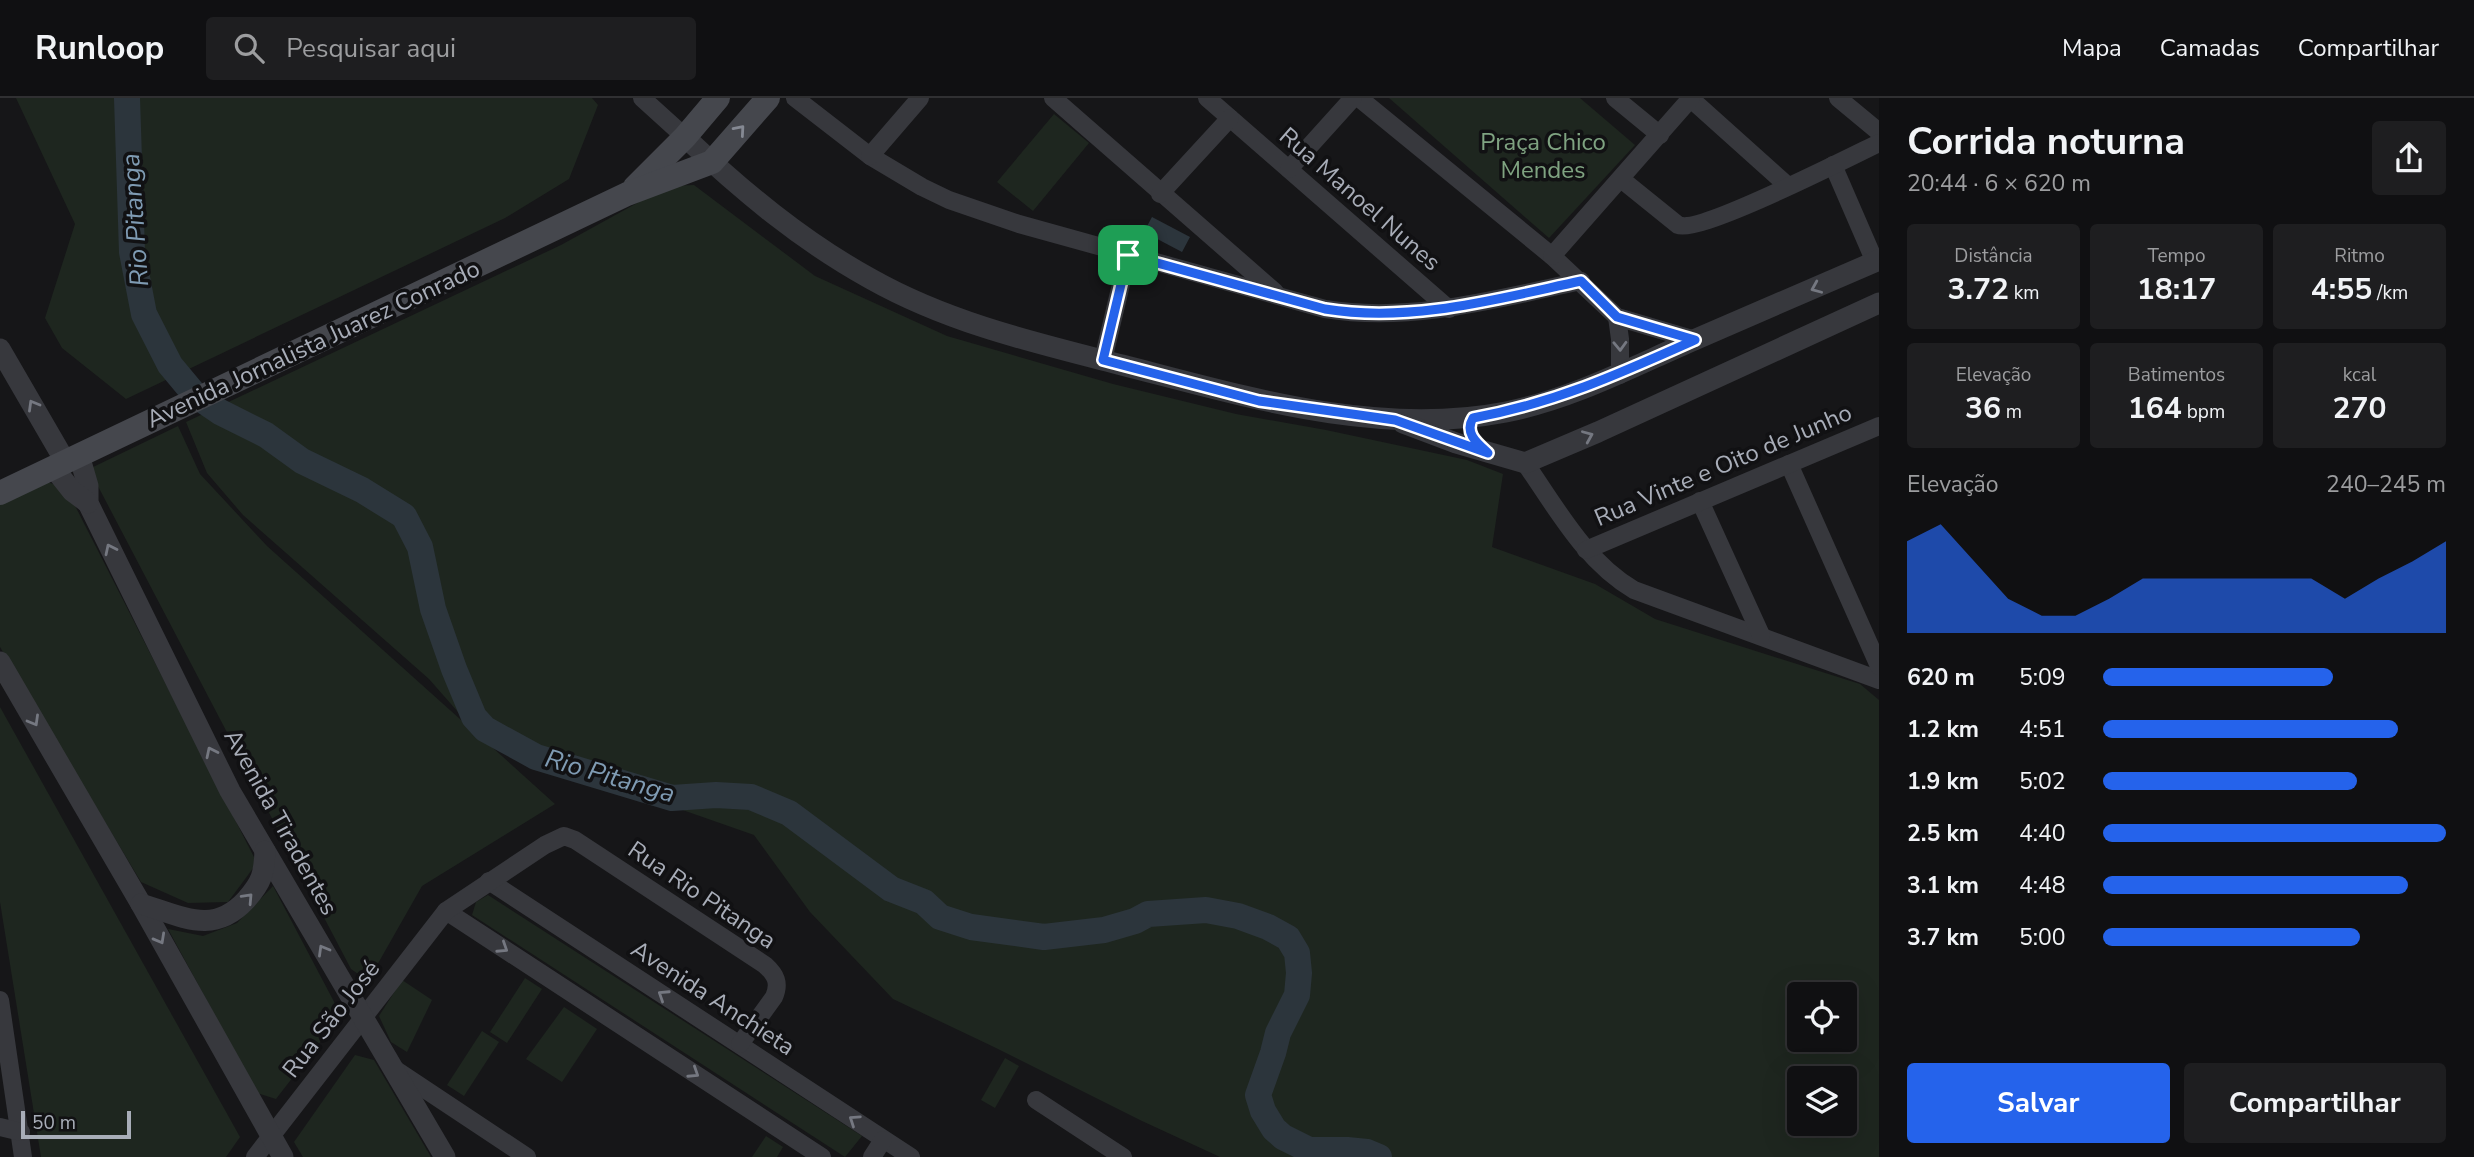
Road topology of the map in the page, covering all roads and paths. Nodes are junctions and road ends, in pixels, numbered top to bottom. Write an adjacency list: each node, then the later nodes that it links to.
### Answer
1 (642, 98): 16 (street)
2 (718, 98): 16 (main road, Avenida Jornalista Juarez Conrado)
3 (768, 98): 19 (main road, one-way to 3)
4 (795, 98): 18 (street)
5 (920, 98): 18 (street)
6 (1053, 98): 25 (street)
7 (1207, 98): 13 (street, Rua Manoel Nunes)
8 (1353, 98): 21 (street)
9 (1359, 98): 27 (street)
10 (1615, 98): 15 (street)
11 (1691, 98): 15 (street); 23 (street)
12 (1838, 98): 14 (street)
13 (1230, 118): 21 (street, Rua Manoel Nunes); 25 (street)
14 (1879, 132)
15 (1660, 135): 22 (street)
16 (685, 137): 19 (street); 24 (main road, Avenida Jornalista Juarez Conrado)
17 (1879, 143): 20 (street)
18 (870, 156): 26 (street)
19 (712, 162): 24 (main road, Avenida Jornalista Juarez Conrado); 36 (street)
20 (1833, 165): 23 (street); 28 (street)
21 (1289, 169): 32 (street, Rua Manoel Nunes)
22 (1621, 179): 23 (street); 27 (street)
23 (1788, 186)
24 (627, 194): 42 (main road, Avenida Jornalista Juarez Conrado)
25 (1160, 194): 30 (street)
26 (1128, 255): 30 (street); 36 (street)
27 (1552, 256): 29 (street)
28 (1877, 261): 34 (street, one-way to 34)
29 (1581, 281): 32 (street); 33 (street)
30 (1279, 295): 32 (street)
31 (1879, 303): 43 (street, one-way to 31)
32 (1449, 309)
33 (1617, 317): 34 (street); 37 (street, one-way to 37)
34 (1695, 340): 37 (street)
35 (0, 349): 42 (street, Avenida Tiradentes, one-way to 35)
36 (1103, 360): 39 (street)
37 (1620, 375): 38 (street)
38 (1473, 418): 39 (street); 41 (street)
39 (1395, 420): 41 (street)
40 (1879, 426): 44 (street, Rua Vinte e Oito de Junho)
41 (1488, 453): 43 (street)
42 (66, 461): 45 (main road, Avenida Jornalista Juarez Conrado); 53 (street, Avenida Tiradentes, one-way to 42)
43 (1525, 463): 47 (street)
44 (1789, 464): 46 (street, Rua Vinte e Oito de Junho); 50 (street)
45 (0, 493)
46 (1700, 501): 47 (street, Rua Vinte e Oito de Junho); 48 (street)
47 (1586, 550): 48 (street)
48 (1760, 635): 51 (street)
49 (0, 662): 55 (street, one-way to 55)
50 (1879, 666)
51 (1879, 680)
52 (566, 836): 54 (street, Rua São José); 59 (street, Rua Rio Pitanga)
53 (265, 851): 55 (street, one-way to 53); 58 (street, Avenida Tiradentes, one-way to 53)
54 (489, 881): 56 (street, Rua São José); 59 (street, Avenida Anchieta, one-way to 54)
55 (141, 904): 64 (street, one-way to 64)
56 (446, 911): 58 (street, Rua São José); 71 (street, one-way to 71)
57 (0, 1000): 63 (street)
58 (363, 1019): 60 (street, Avenida Tiradentes); 64 (street, Rua São José)
59 (740, 1045): 65 (street, Avenida Anchieta, one-way to 59)
60 (390, 1066): 69 (street, Avenida Tiradentes); 70 (street)
61 (1036, 1100): 74 (street)
62 (0, 1127): 63 (street)
63 (20, 1132): 66 (street)
64 (270, 1135): 67 (street, Rua São José); 68 (street)
65 (883, 1140): 72 (street); 73 (street, Avenida Anchieta)
66 (23, 1157)
67 (254, 1157)
68 (283, 1157)
69 (445, 1157)
70 (527, 1157)
71 (822, 1157)
72 (872, 1157)
73 (911, 1157)
74 (1123, 1157)

